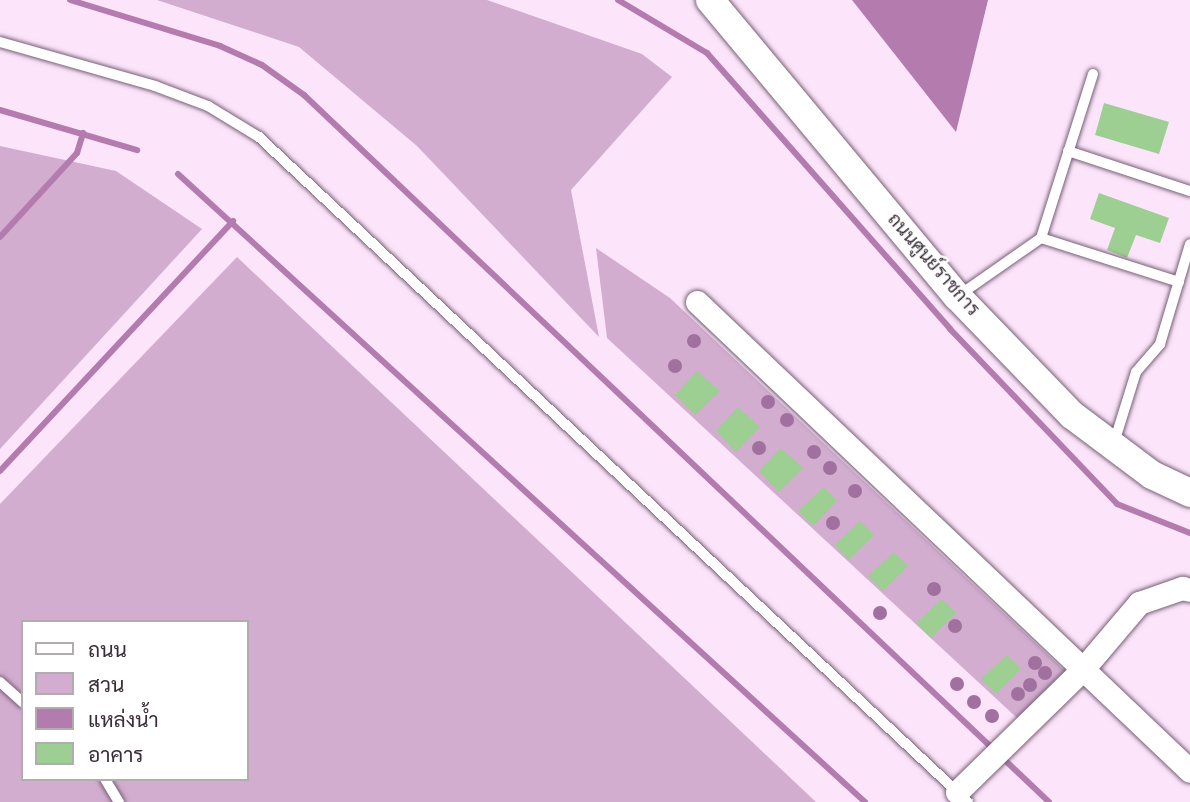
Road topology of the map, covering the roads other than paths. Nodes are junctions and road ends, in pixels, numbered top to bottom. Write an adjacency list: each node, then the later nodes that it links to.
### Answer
1 (710, 0): 9 (street, ถนนศูนย์ราชการ)
2 (0, 42): 19 (lane)
3 (1093, 74): 4 (lane)
4 (1068, 151): 5 (lane); 6 (lane)
5 (1190, 191)
6 (1041, 238): 8 (lane); 9 (lane)
7 (1190, 244): 8 (lane)
8 (1179, 282): 11 (lane)
9 (957, 296): 11 (street, ถนนศูนย์ราชการ)
10 (696, 302): 14 (street)
11 (1112, 449): 12 (street, ถนนศูนย์ราชการ)
12 (1190, 492)
13 (1190, 590): 14 (street)
14 (1083, 669): 17 (street); 19 (street)
15 (0, 682): 16 (lane)
16 (21, 701)
17 (1190, 771)
18 (106, 781): 20 (lane)
19 (966, 791)
20 (119, 802)

